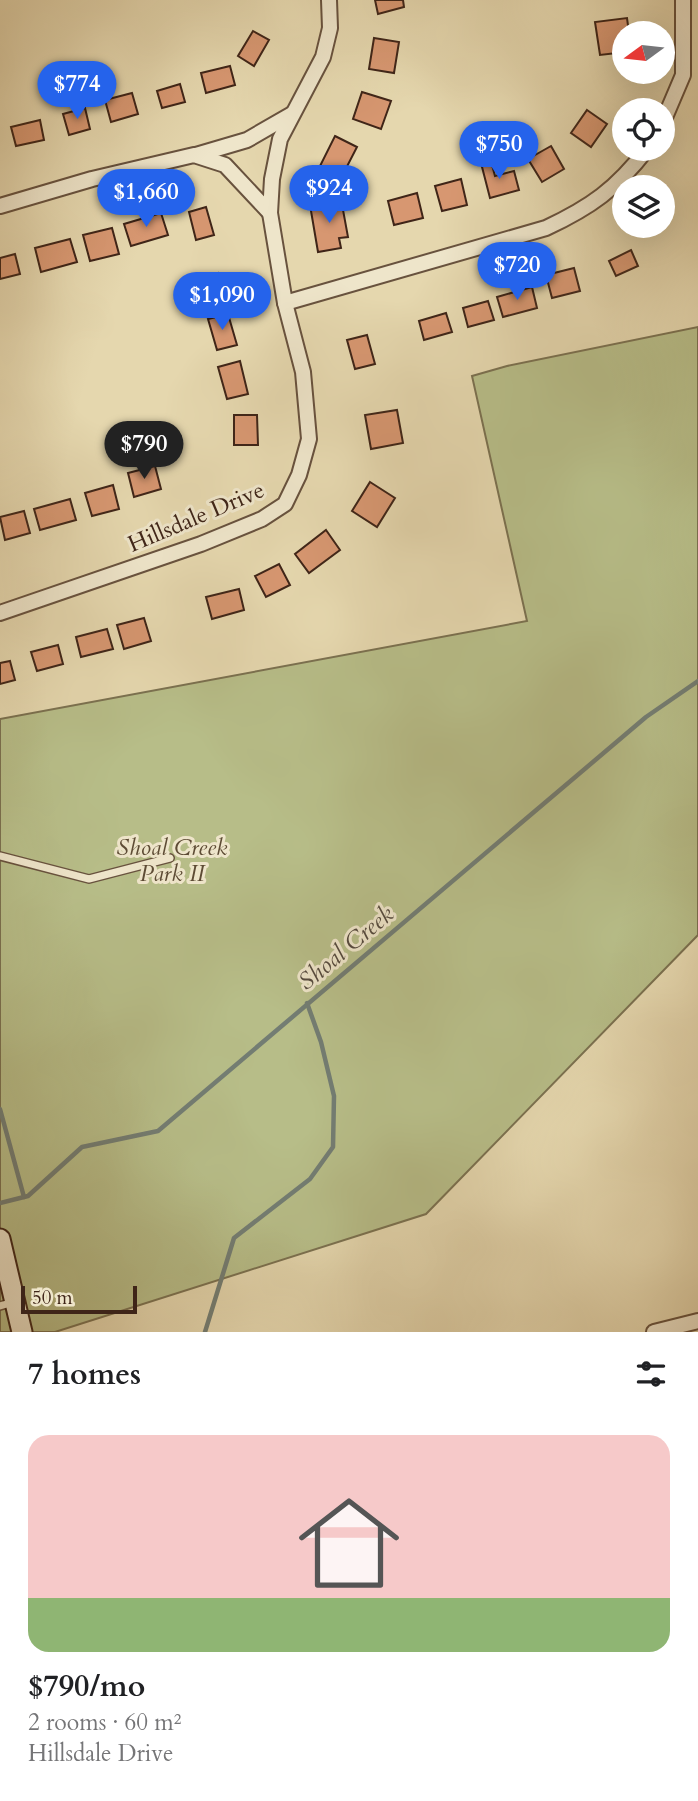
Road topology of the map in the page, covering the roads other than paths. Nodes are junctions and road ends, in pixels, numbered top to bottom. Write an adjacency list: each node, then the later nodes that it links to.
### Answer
1 (329, 0): 4 (street, Hillsdale Drive)
2 (683, 0): 3 (street)
3 (673, 98)
4 (294, 114): 5 (street); 8 (street, Hillsdale Drive)
5 (194, 155): 7 (street); 8 (street)
6 (638, 161): 9 (street)
7 (0, 206)
8 (270, 213): 9 (street, Hillsdale Drive)
9 (285, 303): 10 (street, Hillsdale Drive)
10 (0, 613)
11 (0, 856): 12 (lane)
12 (170, 858)
13 (0, 1239): 14 (main road)
14 (7, 1304): 16 (main road)
15 (698, 1321): 17 (street)
16 (22, 1332)
17 (654, 1332)

